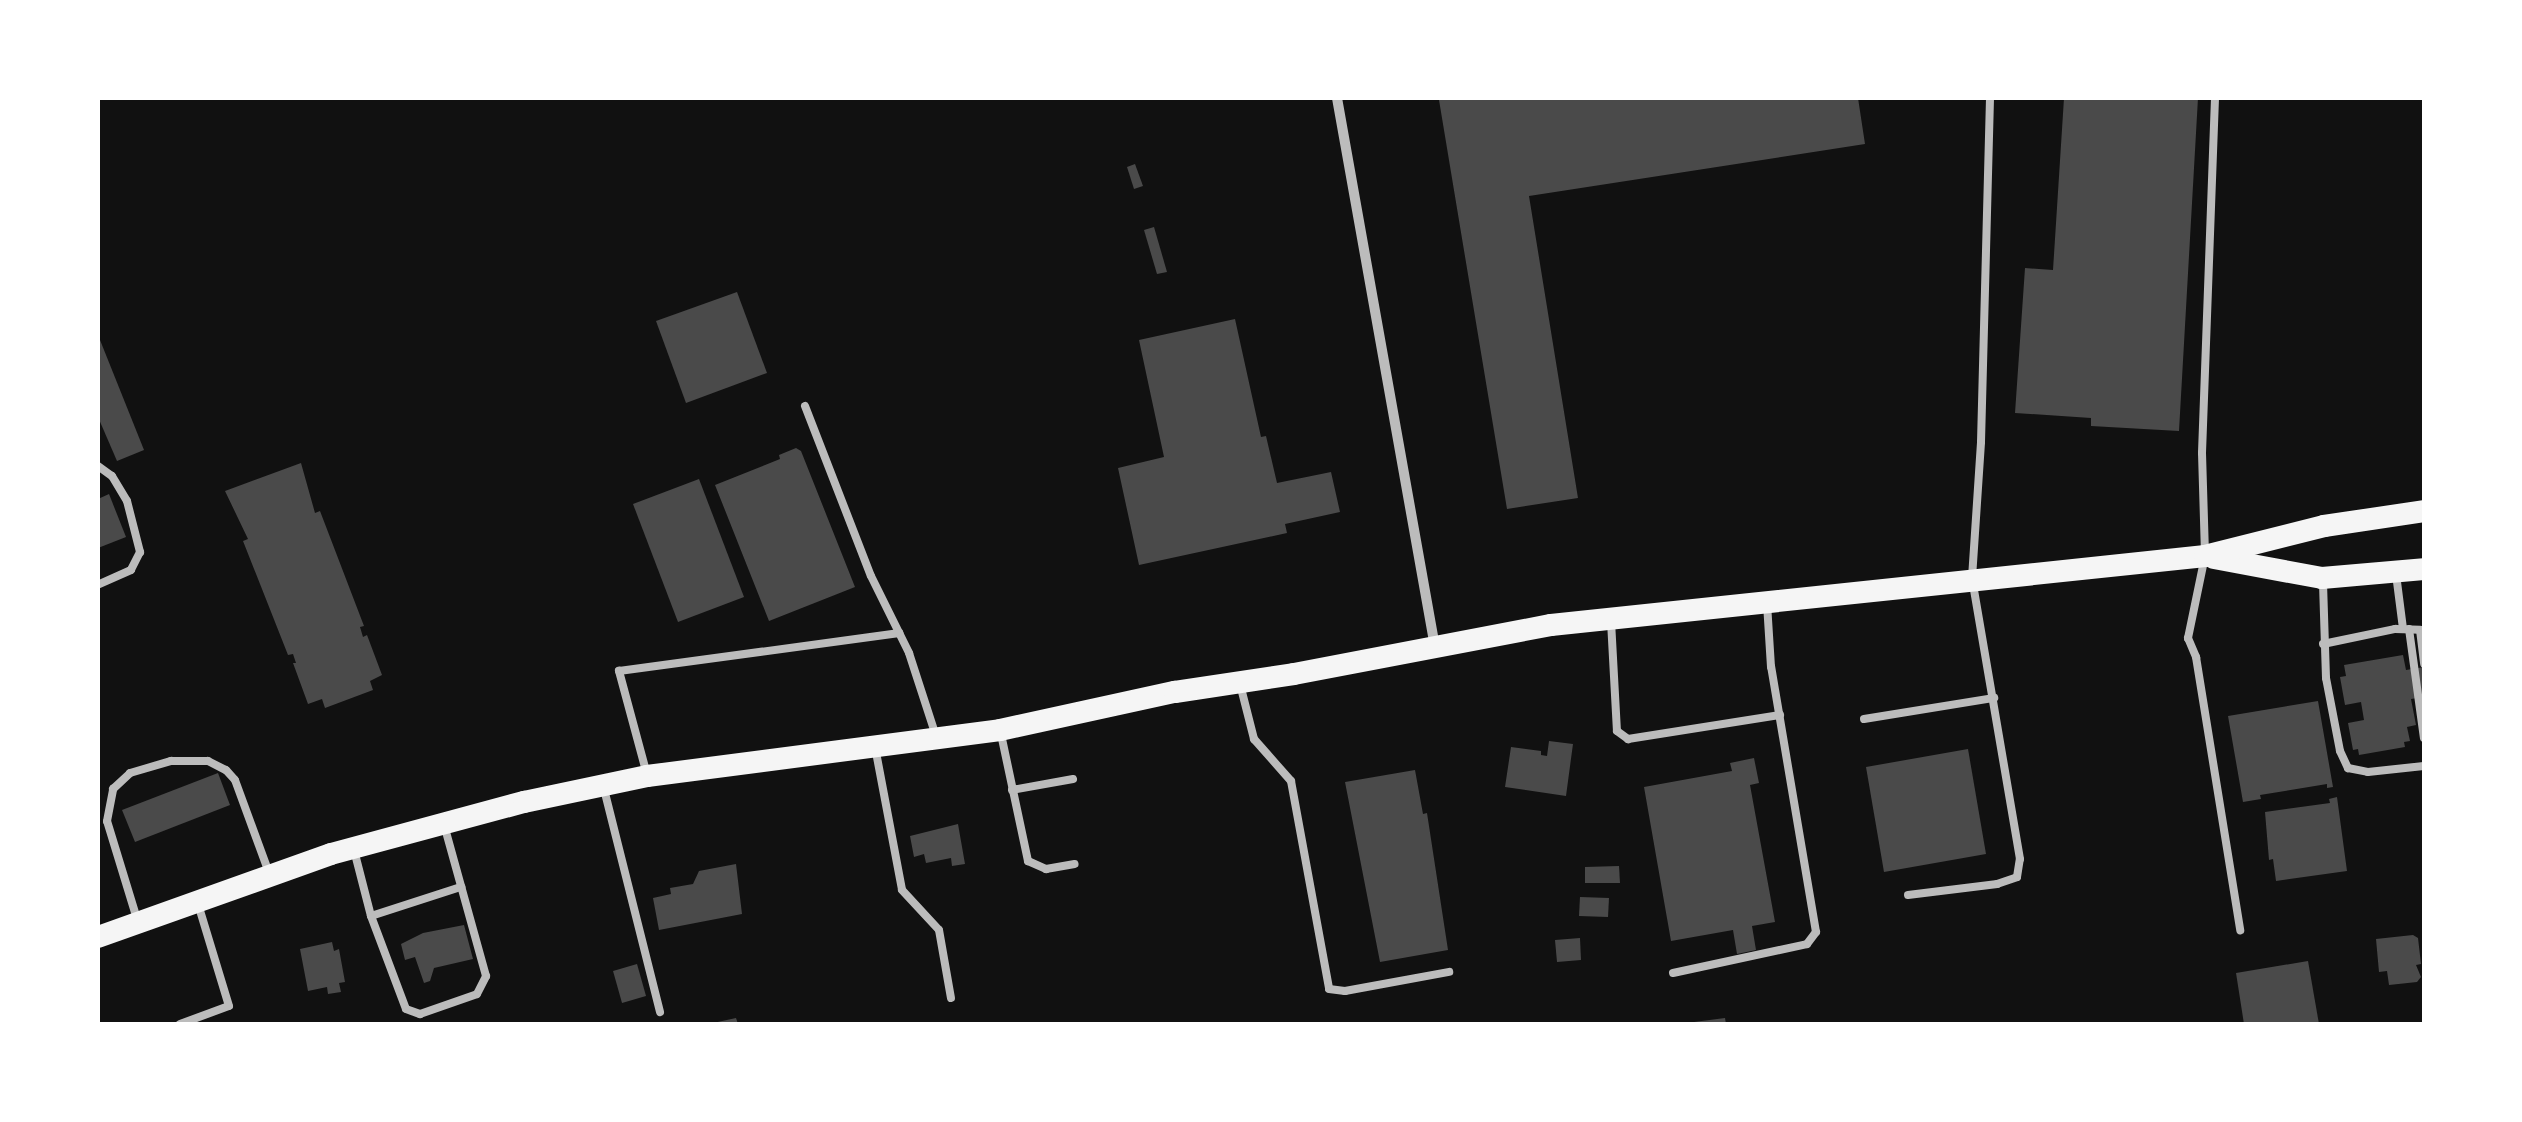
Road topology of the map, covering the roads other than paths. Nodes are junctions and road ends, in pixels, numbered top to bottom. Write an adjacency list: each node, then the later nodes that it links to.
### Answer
1 (1337, 98): 18 (street)
2 (1990, 98): 10 (lane)
3 (2216, 98): 7 (lane)
4 (805, 406): 16 (lane)
5 (98, 466): 12 (lane)
6 (2424, 510): 7 (main road)
7 (2206, 556): 10 (main road); 11 (main road); 42 (lane)
8 (2424, 569): 9 (main road)
9 (2396, 572): 11 (main road); 15 (lane)
10 (1972, 578): 13 (main road); 21 (lane)
11 (2322, 578): 17 (lane)
12 (98, 585)
13 (1767, 600): 14 (main road); 22 (lane)
14 (1610, 616): 18 (main road); 22 (lane)
15 (2406, 629): 17 (lane); 19 (lane); 26 (lane)
16 (899, 634): 25 (lane); 29 (lane)
17 (2323, 644): 28 (lane)
18 (1435, 648): 20 (main road)
19 (2424, 664)
20 (1240, 684): 24 (main road); 44 (lane)
21 (1994, 698): 23 (lane); 38 (lane)
22 (1780, 715): 45 (lane)
23 (1864, 719)
24 (1000, 730): 25 (main road); 32 (lane)
25 (937, 737): 27 (main road)
26 (2424, 738)
27 (874, 742): 29 (main road); 46 (lane)
28 (2424, 766)
29 (647, 776): 31 (main road)
30 (1074, 779): 32 (lane)
31 (603, 784): 33 (main road); 47 (lane)
32 (1012, 790): 35 (lane)
33 (443, 823): 34 (main road); 37 (lane)
34 (354, 850): 36 (main road); 40 (lane)
35 (1075, 864)
36 (271, 878): 39 (main road); 41 (lane)
37 (461, 887): 40 (lane); 40 (lane)
38 (1908, 895)
39 (197, 902): 41 (main road); 48 (lane)
40 (370, 916)
41 (138, 923): 43 (main road)
42 (2240, 930)
43 (98, 936)
44 (1448, 972)
45 (1673, 973)
46 (951, 998)
47 (660, 1012)
48 (180, 1024)

